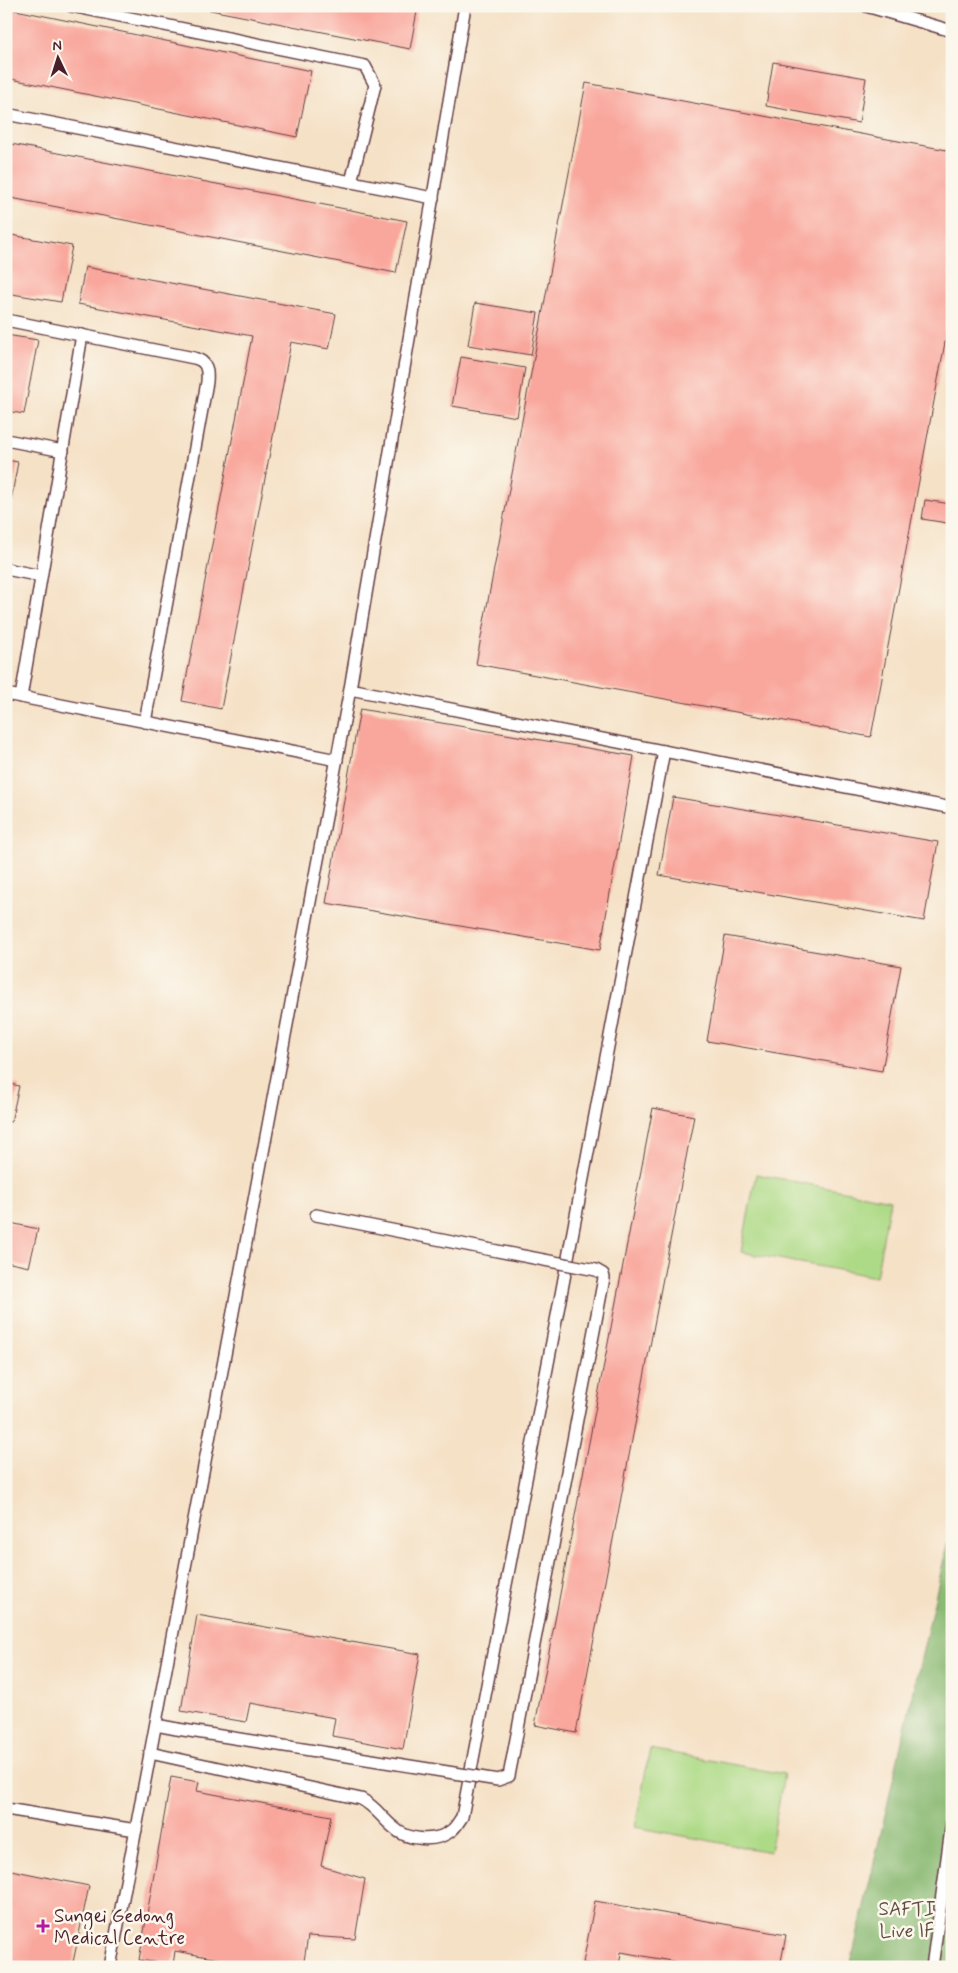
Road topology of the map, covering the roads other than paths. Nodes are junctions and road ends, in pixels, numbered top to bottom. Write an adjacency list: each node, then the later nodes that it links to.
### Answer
1 (71, 6): 6 (lane)
2 (465, 6): 7 (lane)
3 (866, 6): 4 (lane)
4 (952, 31)
5 (6, 114): 6 (lane)
6 (351, 182): 7 (lane)
7 (433, 198): 14 (lane)
8 (6, 320): 9 (lane)
9 (82, 335): 11 (lane); 17 (lane)
10 (6, 440): 11 (lane)
11 (63, 451): 13 (lane)
12 (6, 569): 13 (lane)
13 (42, 576): 16 (lane)
14 (350, 689): 18 (lane); 19 (lane)
15 (6, 694): 16 (lane)
16 (22, 697): 17 (lane)
17 (145, 722): 19 (lane)
18 (664, 750): 20 (lane); 23 (lane)
19 (337, 760): 22 (lane)
20 (952, 808)
21 (316, 1215): 22 (lane, bridge)
22 (156, 1725): 23 (lane)
23 (150, 1753): 26 (lane)
24 (6, 1809): 26 (lane)
25 (952, 1822): 28 (lane)
26 (136, 1830): 27 (lane)
27 (110, 1967)
28 (932, 1967)

